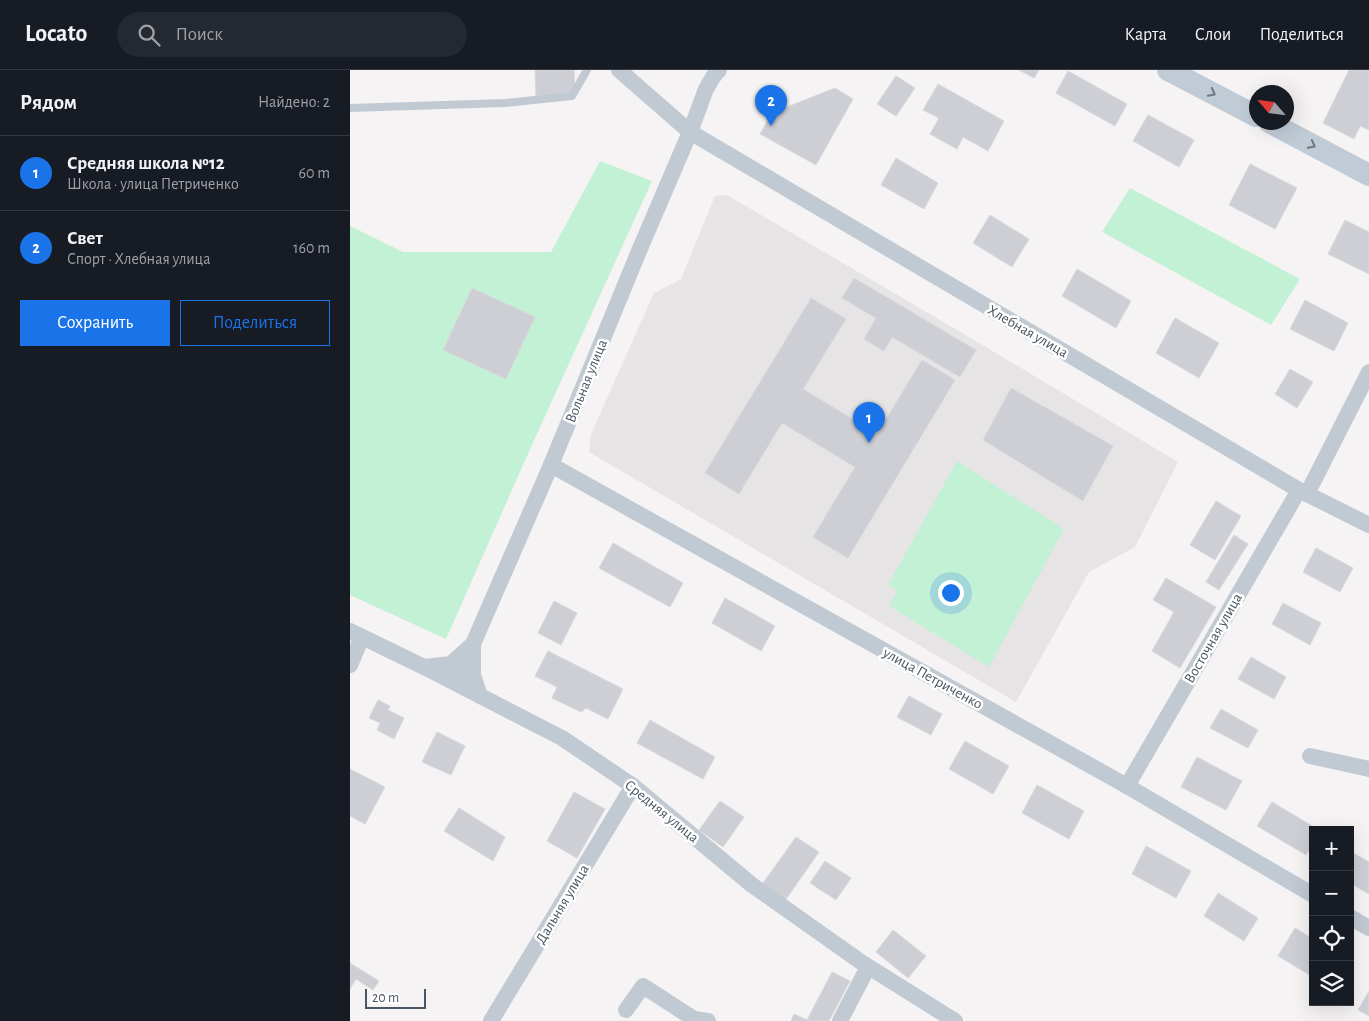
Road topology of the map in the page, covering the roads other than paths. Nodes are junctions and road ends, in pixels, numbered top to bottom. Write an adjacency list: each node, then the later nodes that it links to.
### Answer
1 (587, 70): 5 (lane)
2 (619, 70): 8 (street, Хлебная улица)
3 (1168, 70): 6 (main road, one-way to 6)
4 (715, 72): 8 (street, Вольная улица)
5 (350, 108)
6 (1249, 112)
7 (1284, 130): 9 (main road, one-way to 9)
8 (690, 132): 11 (street, Вольная улица); 12 (street, Хлебная улица)
9 (1369, 175)
10 (1369, 372): 12 (street, Восточная улица)
11 (551, 465): 15 (street, Вольная улица); 23 (street, улица Петриченко)
12 (1303, 492): 13 (street, Хлебная улица); 23 (street, Восточная улица)
13 (1369, 525)
14 (356, 634): 16 (street); 17 (street, Средняя улица)
15 (473, 644): 17 (street); 18 (street, Вольная улица); 19 (street)
16 (350, 665)
17 (424, 667): 18 (street, Средняя улица)
18 (456, 683): 19 (street, Средняя улица)
19 (480, 696): 22 (street, Средняя улица)
20 (1310, 756): 21 (street)
21 (1369, 769)
22 (633, 786): 27 (street, Средняя улица); 29 (street, Дальняя улица)
23 (1126, 786): 24 (street, улица Петриченко)
24 (1309, 893)
25 (1354, 919): 26 (street)
26 (1369, 928)
27 (868, 967): 31 (street); 32 (street, Средняя улица)
28 (626, 1010): 30 (street)
29 (491, 1021)
30 (708, 1021)
31 (840, 1021)
32 (955, 1021)

